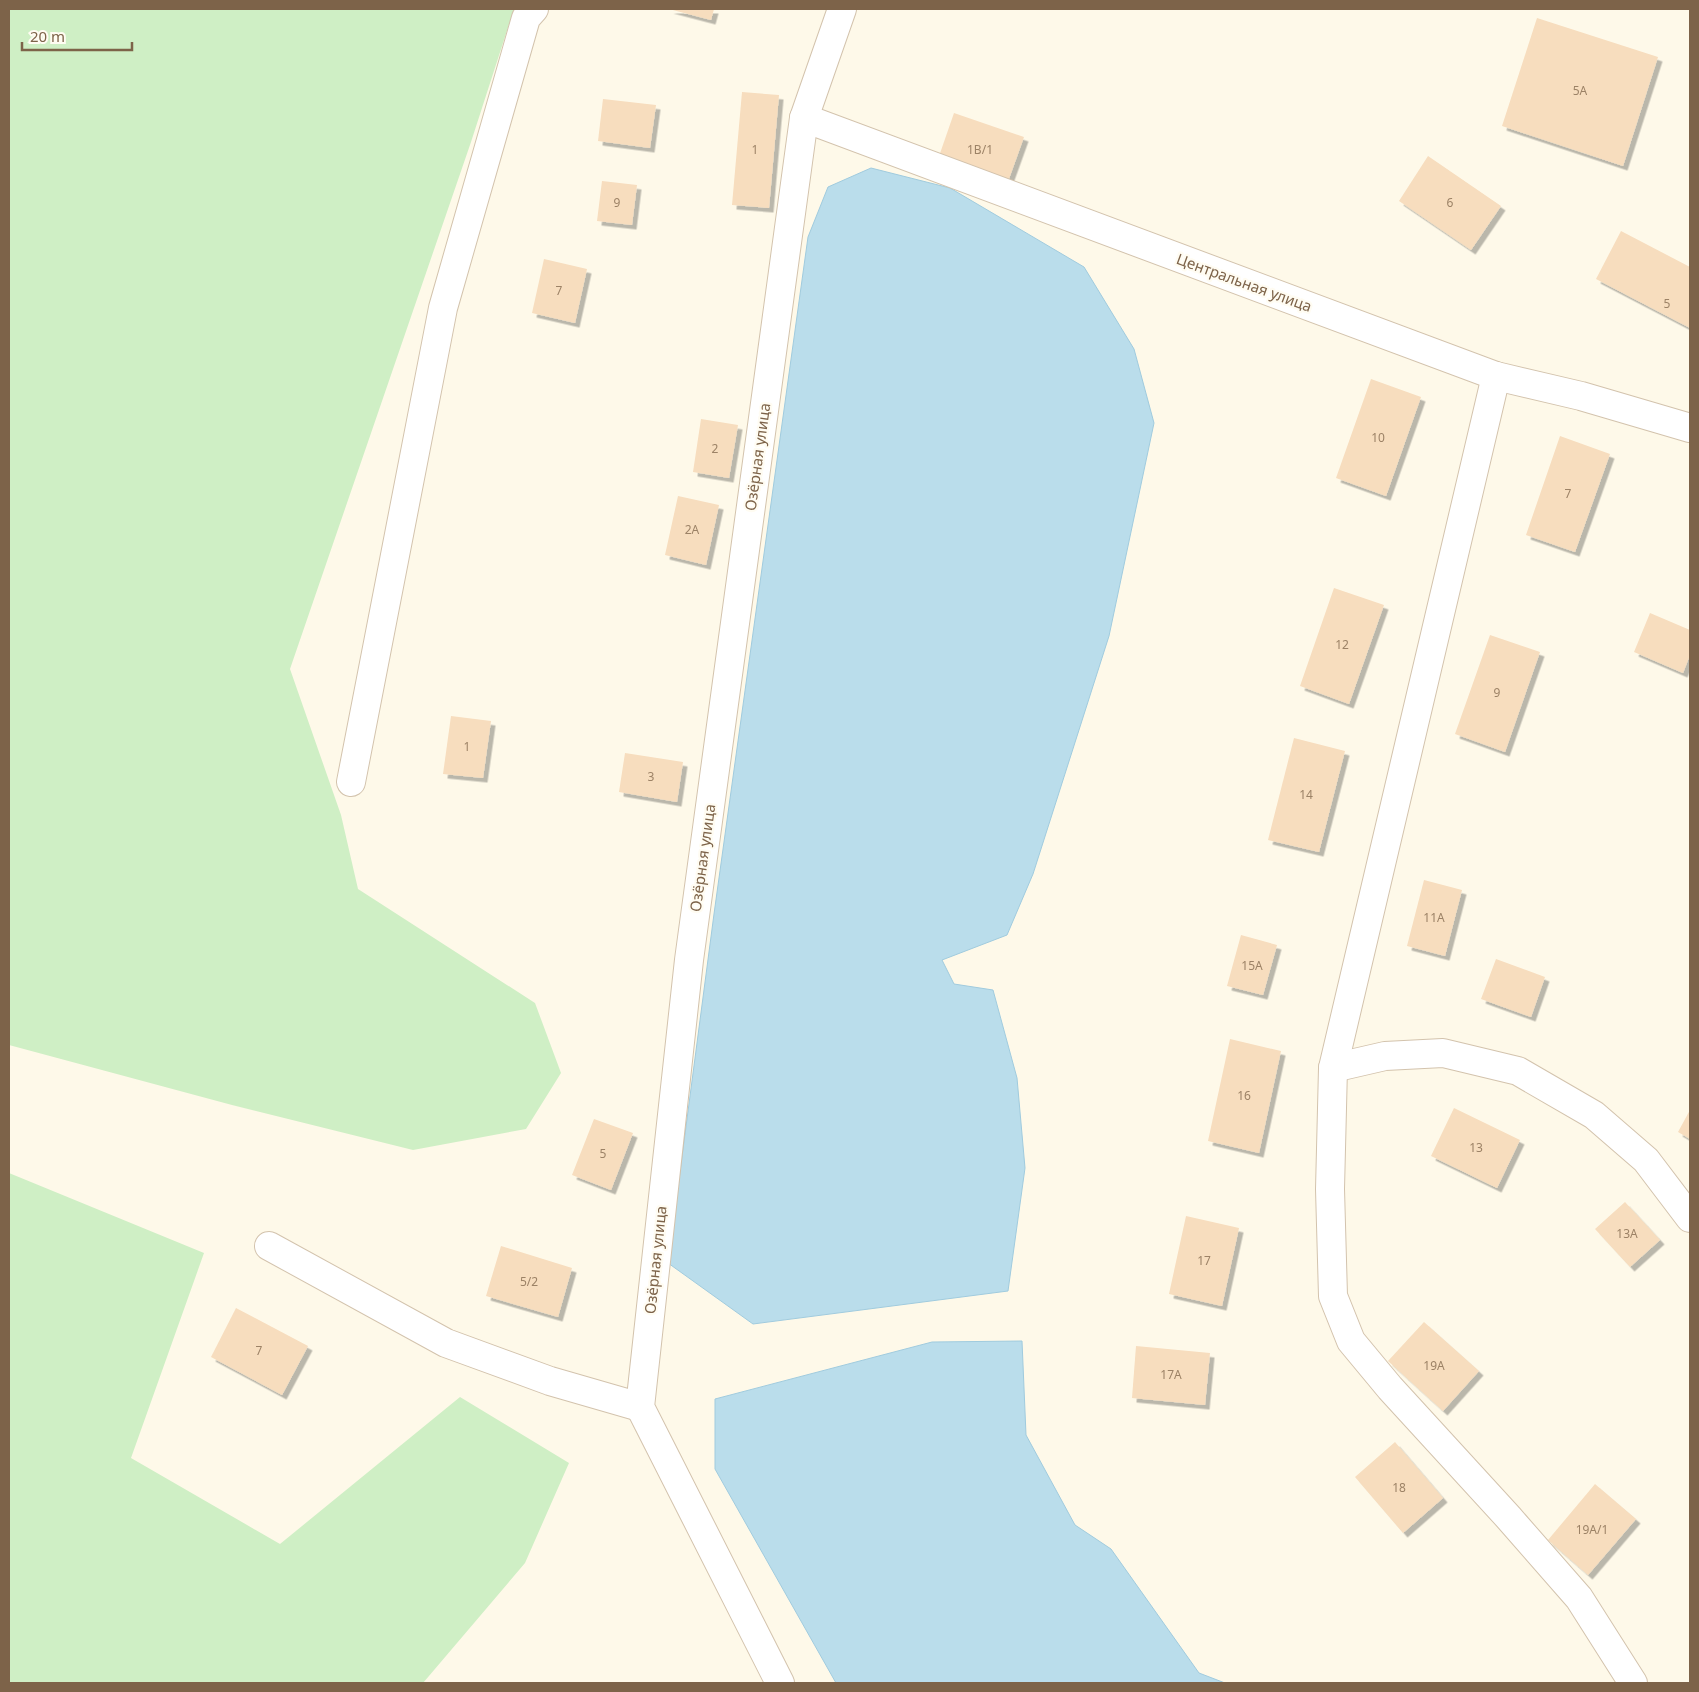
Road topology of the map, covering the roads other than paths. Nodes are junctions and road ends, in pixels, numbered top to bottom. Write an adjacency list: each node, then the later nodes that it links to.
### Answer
1 (534, 9): 7 (street)
2 (822, 9): 3 (street)
3 (838, 21): 4 (street, Озёрная улица)
4 (804, 118): 5 (street, Центральная улица); 11 (street, Озёрная улица)
5 (1496, 376): 6 (street, Центральная улица); 8 (street)
6 (1690, 428)
7 (351, 782)
8 (1334, 1068): 9 (street); 13 (street)
9 (1690, 1218)
10 (269, 1246): 11 (street)
11 (640, 1407): 12 (street)
12 (780, 1683)
13 (1632, 1683)

